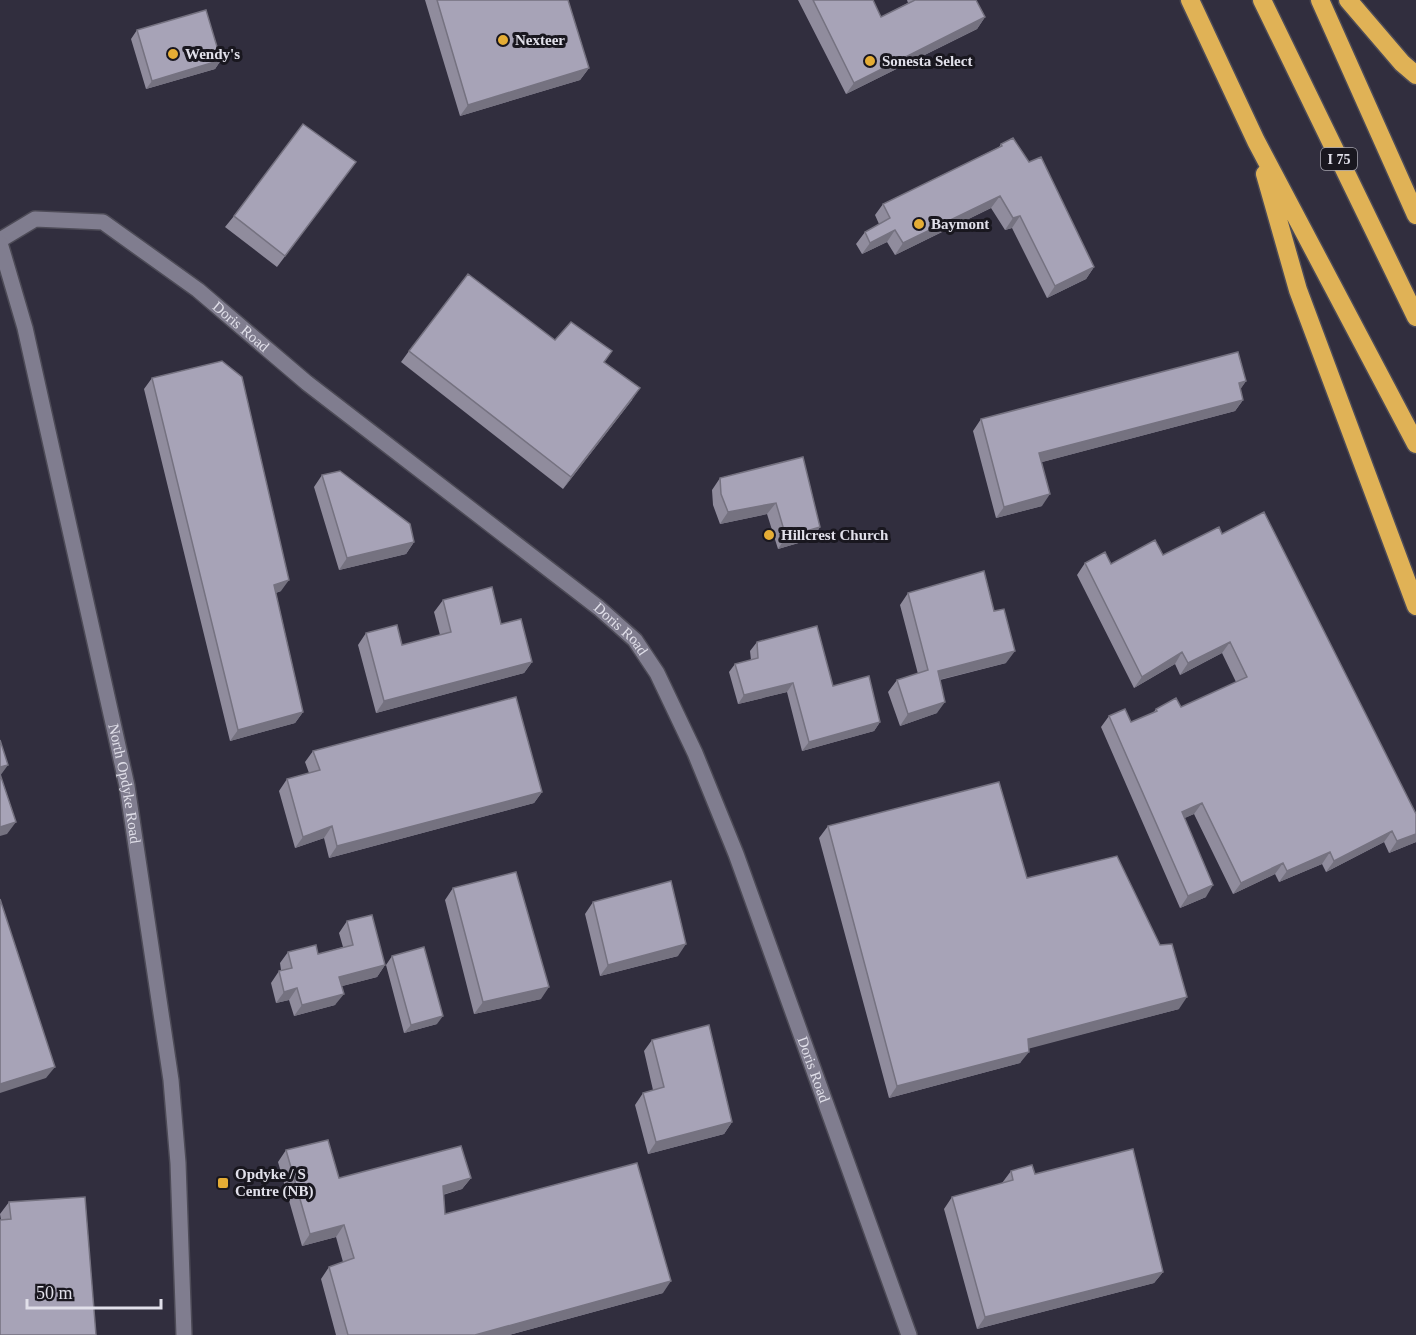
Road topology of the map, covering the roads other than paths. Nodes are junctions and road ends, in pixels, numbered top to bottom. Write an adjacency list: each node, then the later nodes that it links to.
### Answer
1 (1190, 0): 6 (highway)
2 (1262, 0): 9 (highway, I 75)
3 (1320, 0): 7 (highway)
4 (1348, 0): 5 (highway)
5 (1416, 75)
6 (1256, 141): 10 (highway); 11 (highway)
7 (1416, 214)
8 (0, 242): 12 (street, North Opdyke Road); 13 (street, Doris Road)
9 (1416, 317)
10 (1416, 444)
11 (1416, 606)
12 (184, 1335)
13 (909, 1335)

